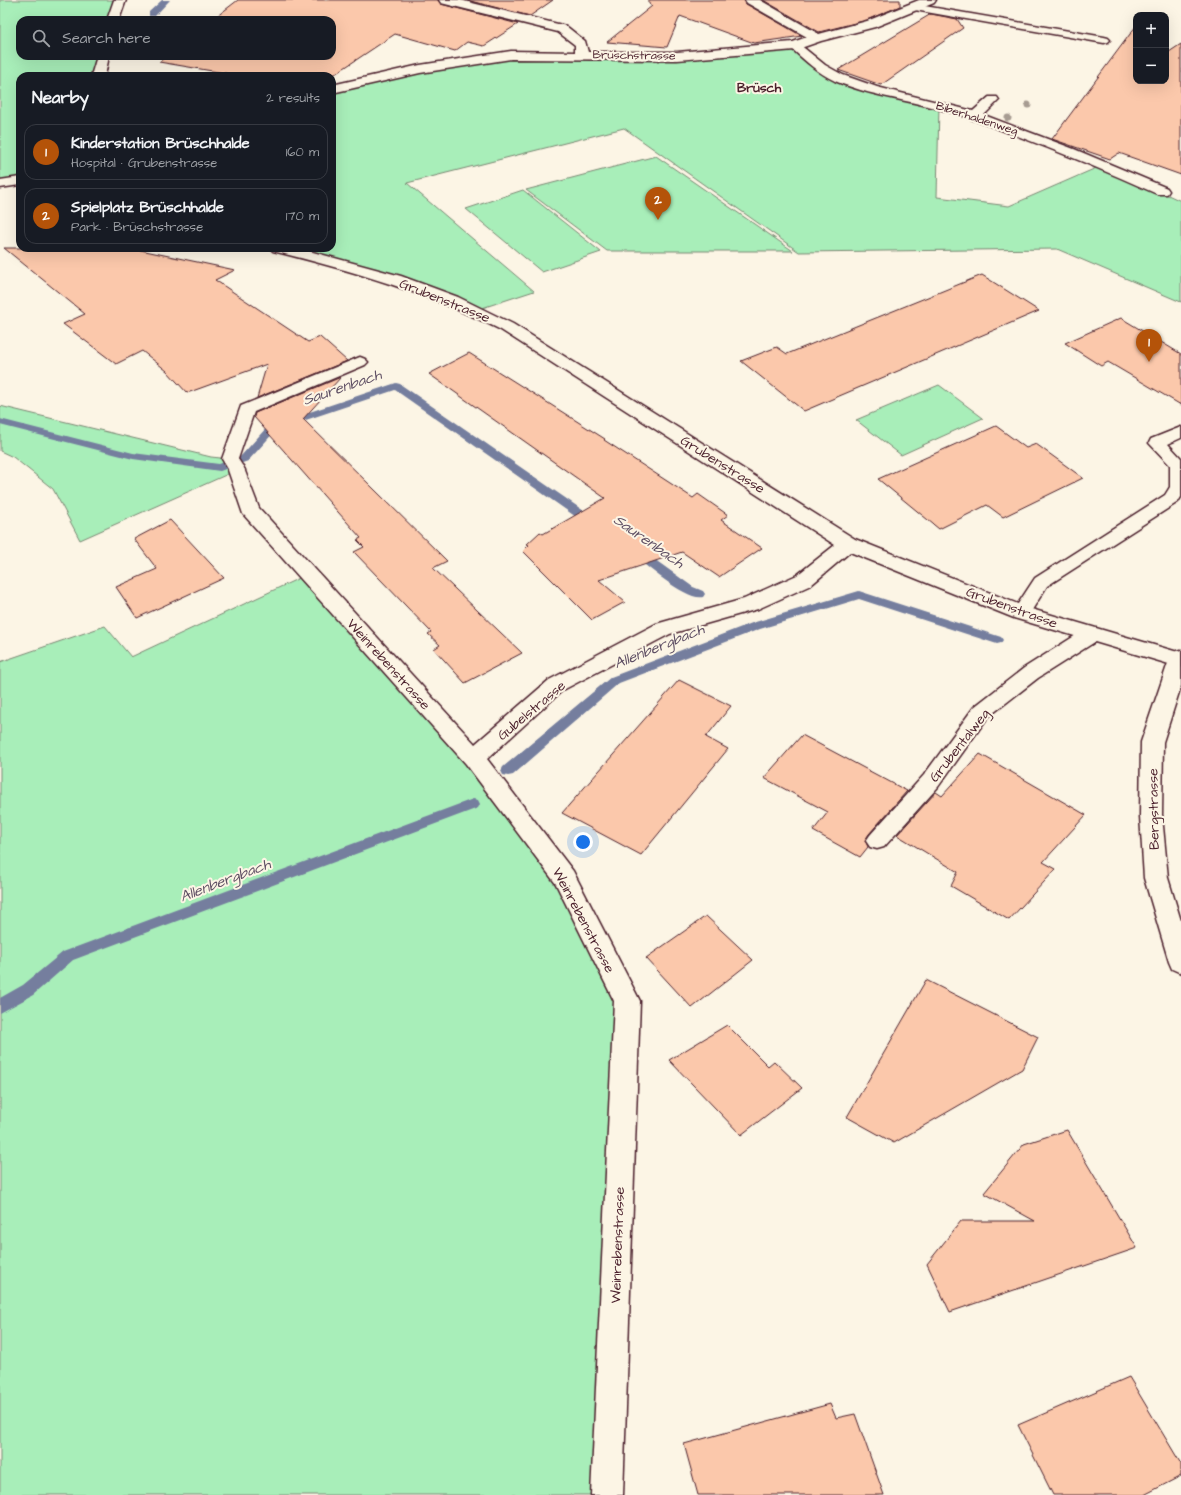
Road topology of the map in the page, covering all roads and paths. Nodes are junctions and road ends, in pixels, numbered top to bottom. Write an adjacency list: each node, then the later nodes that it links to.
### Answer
1 (120, 0): 6 (street)
2 (445, 0): 10 (street)
3 (751, 0): 7 (street)
4 (930, 0): 5 (street, Brüschstrasse)
5 (913, 7): 7 (street, Brüschstrasse); 8 (lane)
6 (114, 16)
7 (817, 38): 9 (street, Brüschstrasse)
8 (1104, 40)
9 (795, 46): 10 (street, Brüschstrasse); 15 (lane, Biberhaldenweg)
10 (582, 54): 13 (street, Brüschstrasse)
11 (102, 60): 12 (street)
12 (99, 72)
13 (336, 88)
14 (993, 100): 15 (lane)
15 (975, 116): 18 (lane, Biberhaldenweg)
16 (16, 182): 17 (street)
17 (0, 184)
18 (1162, 191)
19 (294, 252): 23 (street, Grubenstrasse)
20 (360, 362): 22 (lane)
21 (1181, 432): 24 (lane)
22 (234, 464): 27 (street, Weinrebenstrasse)
23 (848, 544): 24 (street, Grubenstrasse); 27 (street, Gubelstrasse)
24 (1021, 613): 25 (street, Grubenstrasse)
25 (1091, 634): 26 (street, Grubenstrasse); 28 (lane, Grubentalweg)
26 (1180, 659): 29 (street, Bergstrasse)
27 (474, 758): 30 (street, Weinrebenstrasse)
28 (877, 841)
29 (1181, 962)
30 (607, 1495)

